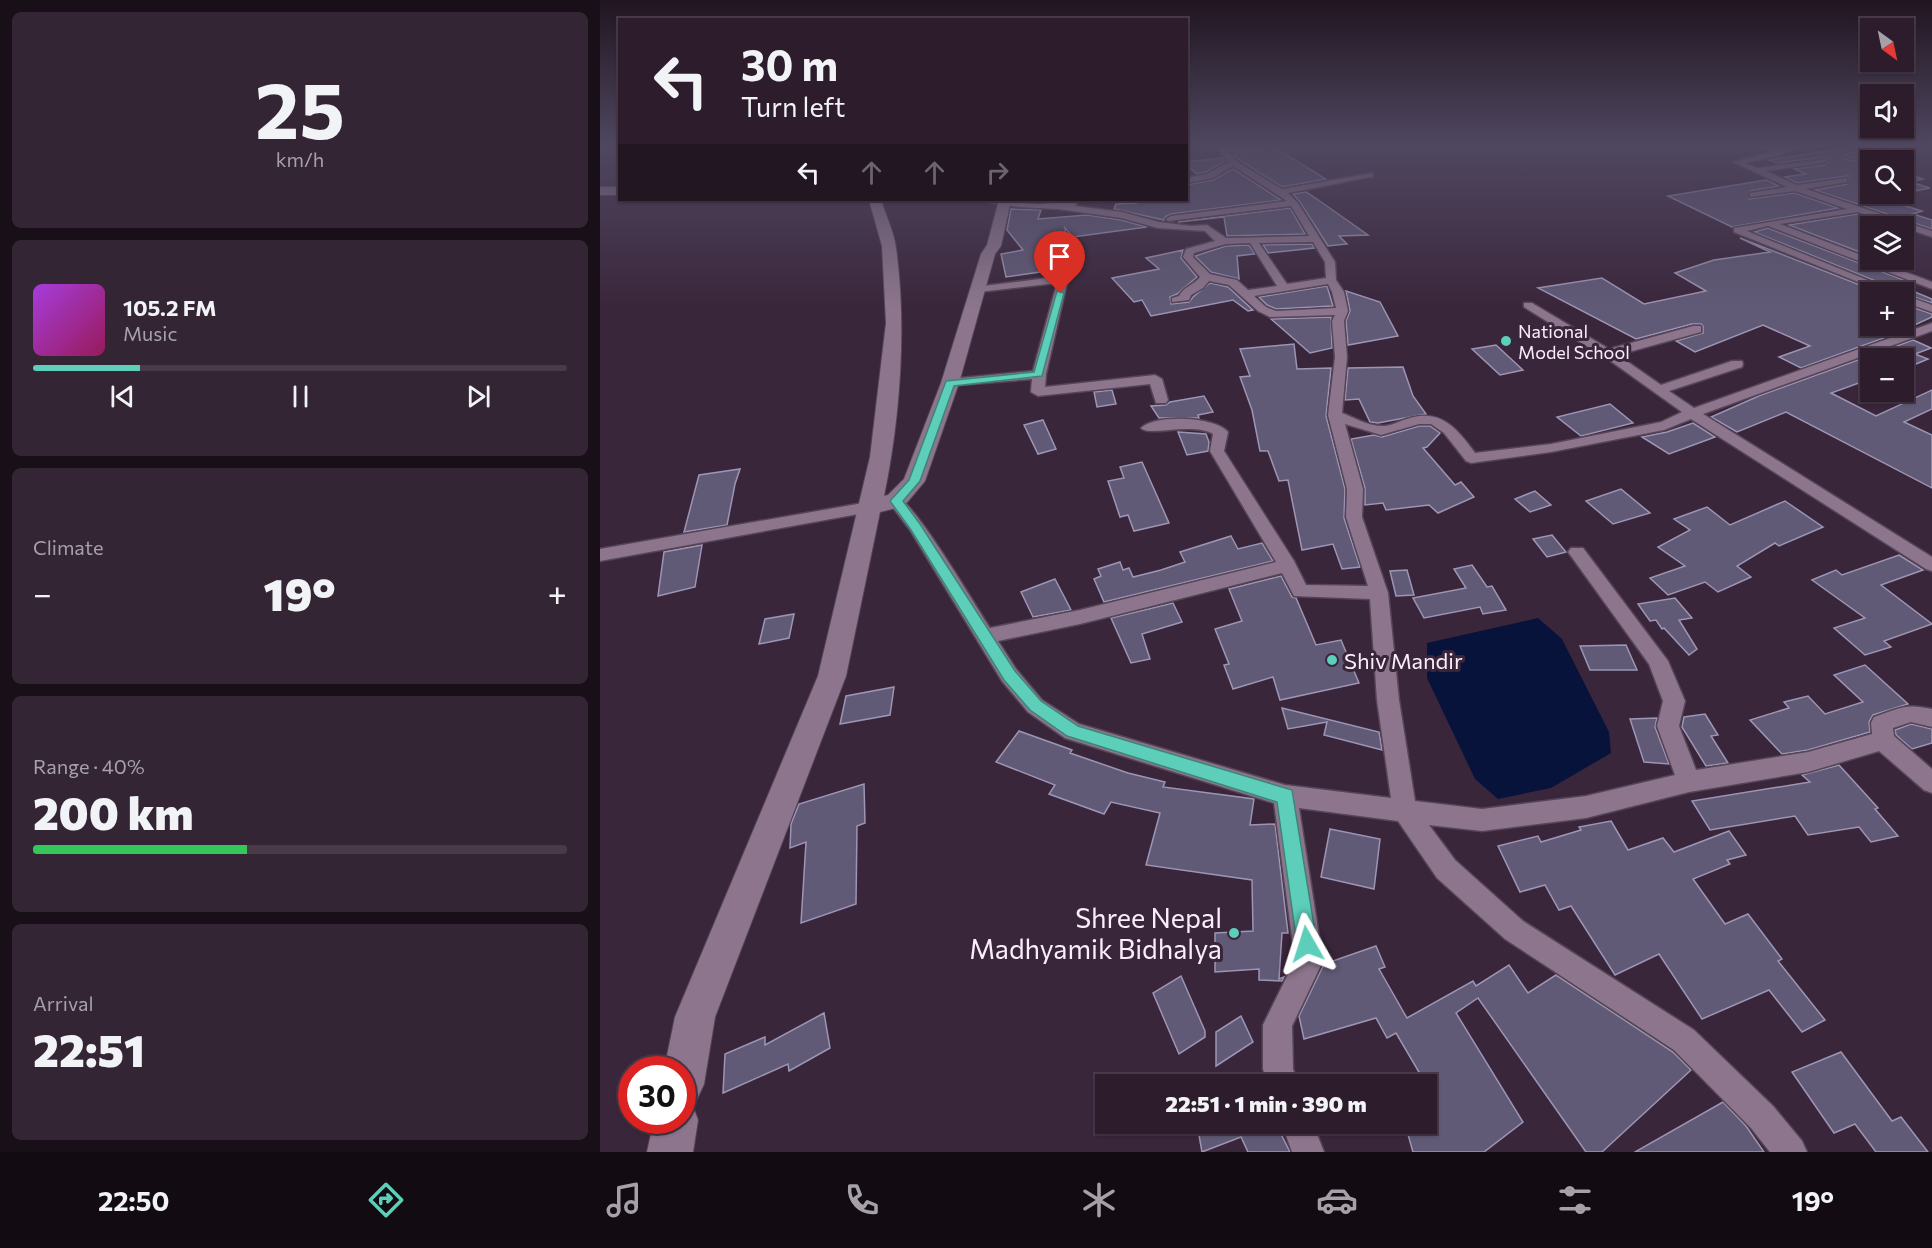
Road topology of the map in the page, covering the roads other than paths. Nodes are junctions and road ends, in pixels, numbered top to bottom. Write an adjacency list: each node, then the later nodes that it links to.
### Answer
1 (1290, 200): 6 (street)
2 (1832, 200): 8 (street)
3 (875, 201): 39 (street)
4 (1091, 201): 7 (street)
5 (1004, 202): 7 (street); 20 (street)
6 (1294, 203): 9 (street); 12 (street)
7 (1061, 207): 9 (street)
8 (1859, 209): 10 (street); 11 (street)
9 (1143, 222): 13 (street)
10 (1769, 223): 17 (street); 18 (street)
11 (1932, 234)
12 (1316, 239): 14 (street); 16 (street)
13 (1225, 241): 14 (street); 15 (street)
14 (1253, 241): 19 (street)
15 (1206, 277): 21 (street); 22 (street)
16 (1331, 280): 19 (street); 26 (street)
17 (1866, 282)
18 (1932, 286)
19 (1283, 287): 21 (street)
20 (979, 288): 31 (street); 32 (street)
21 (1246, 294): 26 (street)
22 (1176, 300)
23 (1914, 302): 25 (street)
24 (1527, 305): 29 (street)
25 (1932, 309)
26 (1342, 311): 36 (street)
27 (1932, 327): 35 (street)
28 (1697, 329): 29 (street)
29 (1607, 354): 33 (street)
30 (1737, 364): 33 (street)
31 (1039, 374): 32 (street); 34 (street)
32 (950, 383): 38 (street)
33 (1658, 390): 35 (street)
34 (1161, 400)
35 (1692, 413): 36 (street); 43 (street)
36 (1335, 415): 44 (street)
37 (1148, 428): 42 (street)
38 (896, 501): 39 (street); 45 (street)
39 (869, 507): 41 (street); 52 (street)
40 (1577, 552): 48 (street)
41 (600, 555)
42 (1288, 565): 44 (street); 45 (street)
43 (1932, 565)
44 (1379, 593): 51 (street)
45 (984, 637): 50 (street)
46 (1932, 718): 47 (street)
47 (1883, 740): 48 (street); 49 (street)
48 (1689, 782): 51 (street)
49 (1932, 783)
50 (1285, 796): 51 (street); 53 (street)
51 (1404, 809): 58 (street)
52 (687, 1056)
53 (1279, 1074)
54 (673, 1134): 56 (street)
55 (1302, 1134): 57 (street)
56 (670, 1152)
57 (1308, 1152)
58 (1791, 1152)

